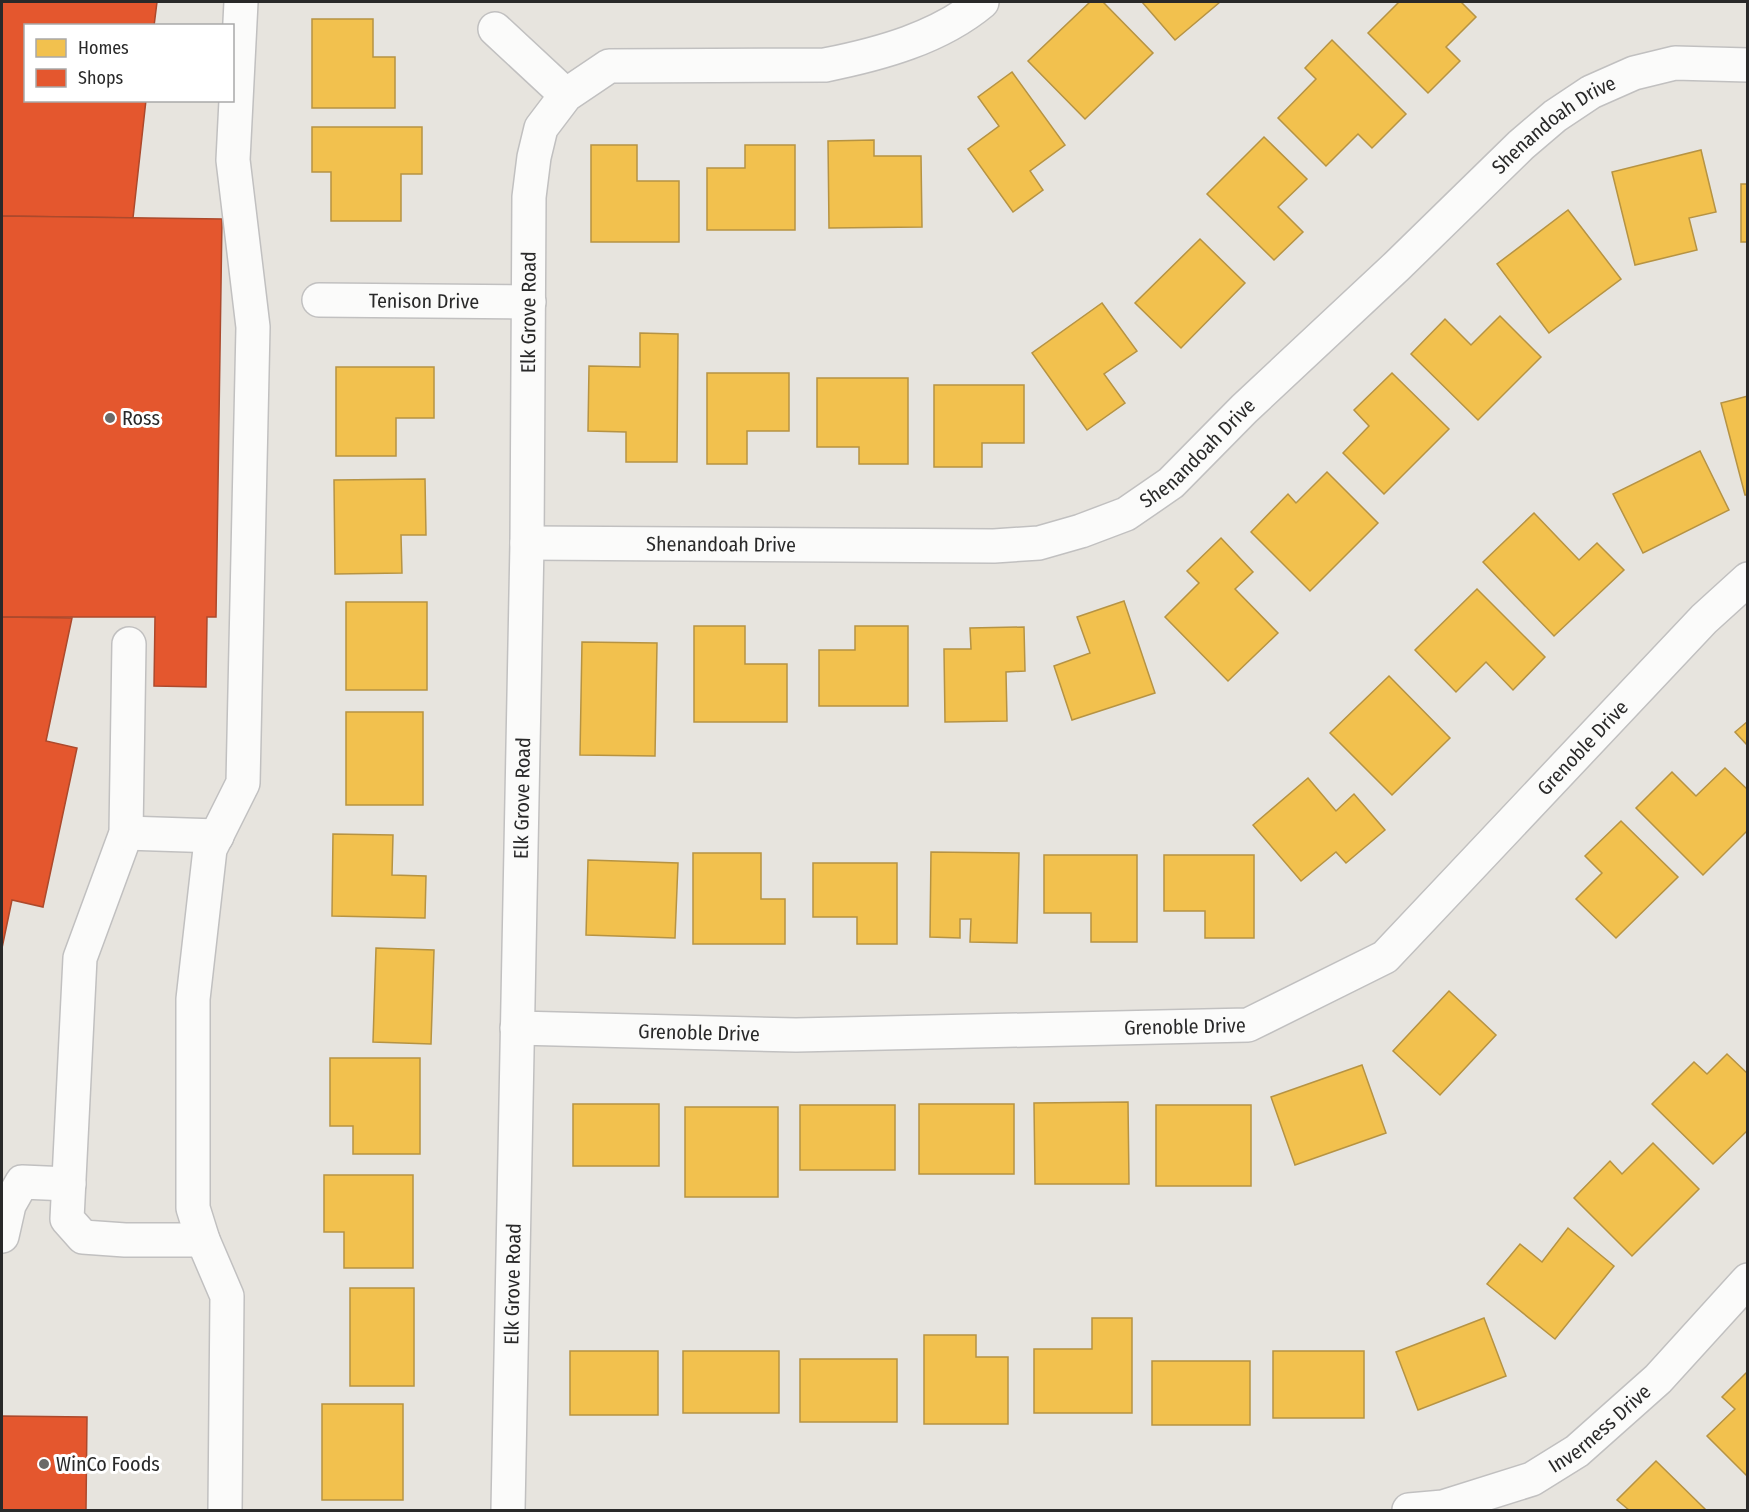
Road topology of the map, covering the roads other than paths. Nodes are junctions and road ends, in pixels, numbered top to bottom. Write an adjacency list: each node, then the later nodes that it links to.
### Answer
1 (241, 2): 12 (street)
2 (982, 2): 5 (street, Elk Grove Road)
3 (495, 29): 5 (street)
4 (1748, 65): 8 (street, Shenandoah Drive)
5 (567, 95): 7 (street, Elk Grove Road)
6 (319, 300): 7 (street, Tenison Drive)
7 (529, 302): 8 (street, Elk Grove Road)
8 (527, 543): 13 (street, Elk Grove Road)
9 (1748, 579): 13 (street, Grenoble Drive)
10 (129, 644): 11 (street)
11 (126, 833): 12 (street); 14 (street)
12 (217, 836): 16 (street)
13 (517, 1028): 20 (street, Elk Grove Road)
14 (69, 1184): 15 (street); 16 (street)
15 (2, 1236)
16 (203, 1240): 19 (street)
17 (1748, 1280): 18 (street, Inverness Drive)
18 (1487, 1503): 21 (street, Inverness Drive)
19 (225, 1510)
20 (508, 1510)
21 (1409, 1510)

